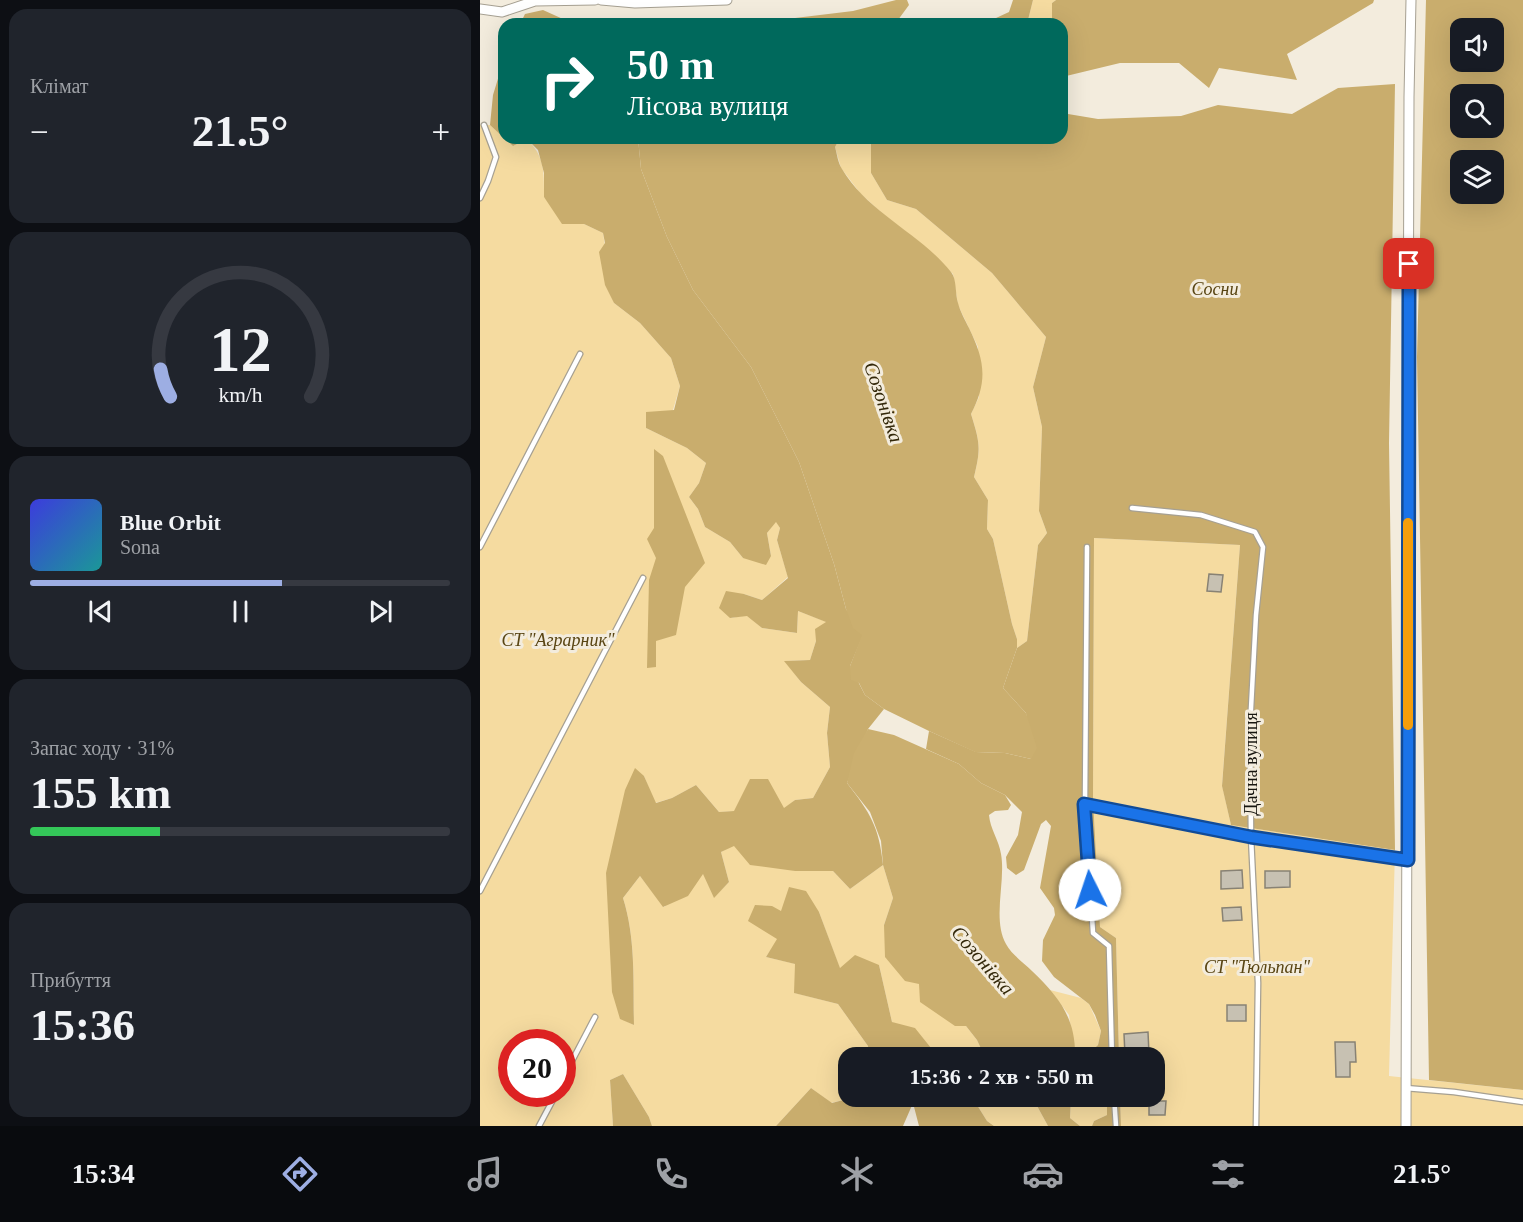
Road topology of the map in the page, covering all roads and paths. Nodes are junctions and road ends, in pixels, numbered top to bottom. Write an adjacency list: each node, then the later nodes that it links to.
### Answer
1 (595, 0): 5 (street)
2 (601, 0): 3 (street)
3 (727, 0)
4 (1411, 0): 15 (street)
5 (480, 9)
6 (484, 125): 7 (lane)
7 (480, 198)
8 (580, 354): 10 (lane)
9 (1132, 508): 14 (lane, Дачна вулиця)
10 (480, 547)
11 (1087, 547): 13 (lane)
12 (643, 578): 16 (lane)
13 (1084, 804): 14 (lane); 18 (lane)
14 (1251, 837): 15 (lane); 26 (lane, Дачна вулиця)
15 (1408, 860): 20 (street)
16 (480, 891)
17 (595, 1017): 19 (lane)
18 (1112, 1047)
19 (576, 1053)
20 (1405, 1088): 21 (lane); 27 (street)
21 (1523, 1102)
22 (549, 1107): 24 (lane)
23 (1115, 1107): 25 (lane)
24 (539, 1126)
25 (1116, 1126)
26 (1256, 1126)
27 (1406, 1126)

